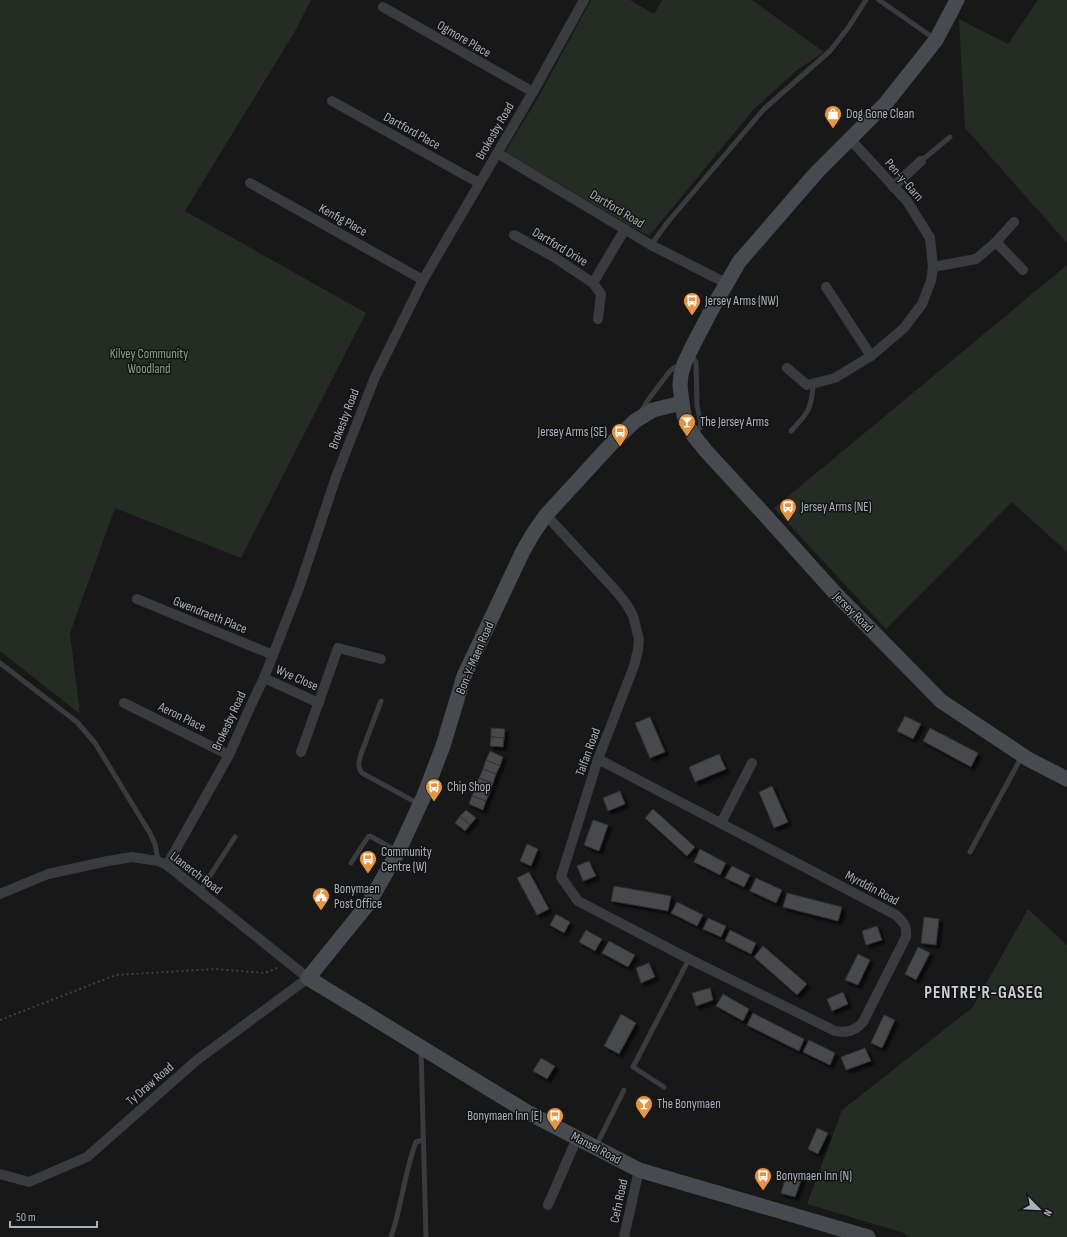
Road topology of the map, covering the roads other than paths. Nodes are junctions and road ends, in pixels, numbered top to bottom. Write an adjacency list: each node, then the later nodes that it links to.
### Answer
1 (584, 0): 7 (street, Brokesby Road)
2 (866, 0): 20 (lane)
3 (879, 0): 6 (lane)
4 (956, 0): 6 (street, Jersey Road)
5 (383, 7): 7 (street, Ogmore Place)
6 (936, 40): 10 (street, Jersey Road)
7 (532, 92): 11 (street, Brokesby Road)
8 (332, 101): 14 (street, Dartford Place)
9 (950, 137): 12 (lane)
10 (850, 139): 15 (street, Pen-y-Garn); 25 (street, Jersey Road)
11 (497, 153): 14 (street, Brokesby Road); 17 (street, Dartford Road)
12 (921, 161): 15 (street)
13 (250, 183): 23 (street, Kenfig Place)
14 (479, 183): 23 (street, Brokesby Road)
15 (893, 187): 21 (street, Pen-y-Garn)
16 (1014, 222): 19 (street)
17 (625, 229): 20 (street, Dartford Road); 24 (street, Dartford Drive)
18 (514, 235): 24 (street, Dartford Drive)
19 (996, 242): 21 (street); 22 (street)
20 (651, 244): 25 (street, Dartford Road)
21 (933, 267): 28 (street, Pen-y-Garn)
22 (1023, 270)
23 (423, 280): 38 (street, Brokesby Road)
24 (593, 283): 27 (street, Dartford Drive)
25 (726, 283): 29 (street, Jersey Road)
26 (826, 287): 28 (street)
27 (598, 319)
28 (871, 356): 31 (street, Pen-y-Garn)
29 (687, 359): 32 (street, Jersey Road); 33 (lane); 35 (lane)
30 (788, 368): 31 (street)
31 (814, 383): 34 (lane)
32 (682, 403): 33 (street, Bon-Y-Maen Road); 35 (street, Jersey Road)
33 (635, 421): 36 (street, Bon-Y-Maen Road)
34 (791, 431)
35 (694, 436): 47 (street, Jersey Road)
36 (546, 515): 48 (street, Talfan Road); 51 (street, Bon-Y-Maen Road)
37 (137, 599): 38 (street, Gwendraeth Place)
38 (273, 655): 41 (street, Brokesby Road)
39 (381, 659): 44 (street, Wye Close)
40 (0, 663): 56 (lane)
41 (264, 678): 44 (street, Wye Close); 46 (street, Brokesby Road)
42 (381, 701): 51 (lane)
43 (124, 702): 46 (street, Aeron Place)
44 (319, 702): 45 (street, Wye Close)
45 (301, 752)
46 (229, 754): 56 (street, Brokesby Road)
47 (1022, 755): 50 (street, Jersey Road); 55 (lane)
48 (598, 759): 52 (street, Myrddin Road); 60 (street, Talfan Road)
49 (752, 763): 52 (street)
50 (1067, 779)
51 (420, 805): 54 (street, Bon-Y-Maen Road)
52 (721, 823): 60 (street, Myrddin Road)
53 (235, 837): 58 (lane)
54 (398, 852): 57 (lane); 61 (street, Bon-Y-Maen Road)
55 (970, 852)
56 (162, 863): 58 (street, Llanerch Road); 59 (street, Llanerch Road)
57 (351, 863)
58 (200, 892): 61 (street, Llanerch Road)
59 (0, 894)
60 (689, 959): 63 (lane)
61 (308, 978): 62 (street, Mansel Road); 69 (street, Ty Draw Road)
62 (421, 1047): 65 (street, Mansel Road); 66 (lane)
63 (664, 1087)
64 (624, 1090): 67 (lane)
65 (577, 1138): 67 (street, Mansel Road); 70 (street)
66 (423, 1140): 71 (lane); 72 (lane)
67 (595, 1147): 68 (street, Mansel Road)
68 (639, 1170): 73 (street, Cefn Road); 74 (street, Mansel Road)
69 (0, 1174)
70 (548, 1205)
71 (391, 1237)
72 (426, 1237)
73 (624, 1237)
74 (868, 1237)

